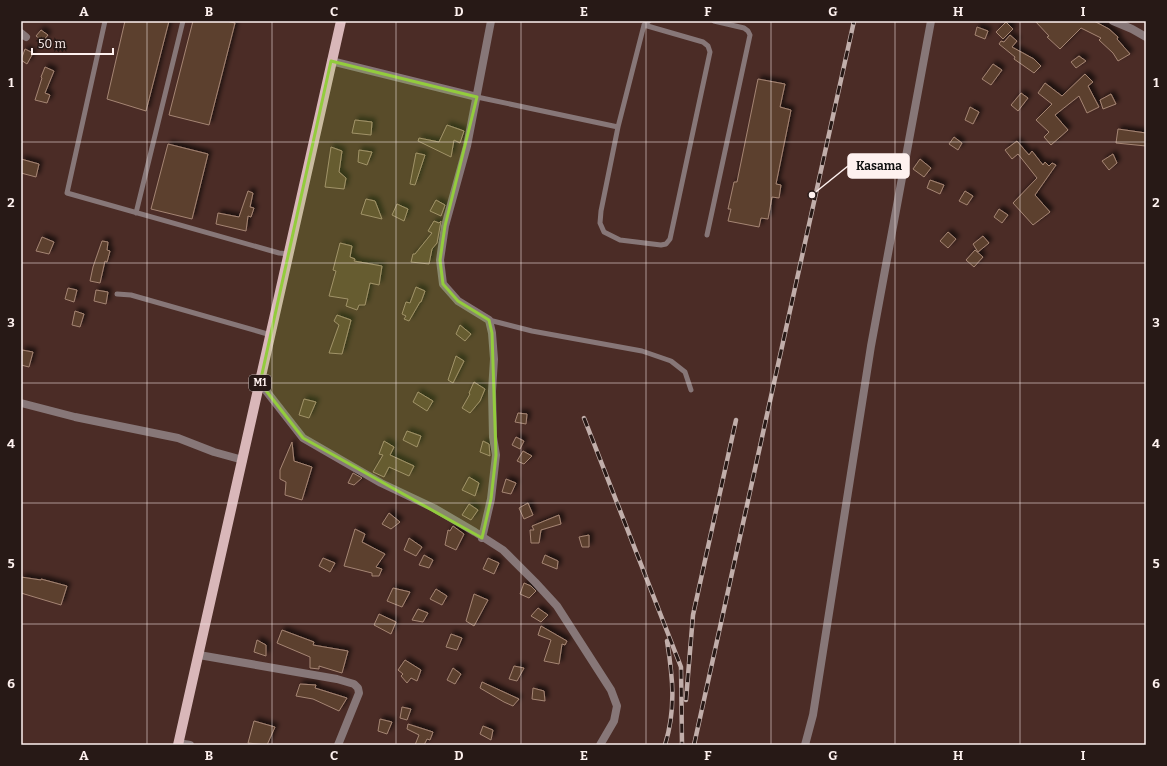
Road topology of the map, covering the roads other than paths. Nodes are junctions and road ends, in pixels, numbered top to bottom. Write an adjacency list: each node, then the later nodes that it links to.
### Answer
1 (105, 21): 14 (lane)
2 (183, 21): 14 (lane)
3 (341, 21): 11 (main road, M1)
4 (491, 21): 12 (street)
5 (649, 21): 9 (lane)
6 (714, 21): 15 (lane)
7 (931, 21): 30 (street)
8 (1112, 21): 10 (street)
9 (644, 25): 13 (lane); 13 (lane)
10 (1146, 37)
11 (332, 61): 12 (street); 16 (main road, M1)
12 (477, 97): 13 (lane); 18 (street)
13 (618, 127)
14 (136, 213): 16 (lane)
15 (708, 234)
16 (289, 254): 19 (main road, M1)
17 (117, 294): 19 (lane)
18 (489, 320): 21 (lane); 24 (street)
19 (271, 335): 20 (main road, M1)
20 (260, 383): 23 (main road, M1); 24 (street)
21 (691, 390)
22 (21, 403): 23 (street)
23 (243, 460): 25 (main road, M1)
24 (482, 538): 29 (street)
25 (199, 655): 26 (main road, M1); 28 (street)
26 (178, 744): 27 (street)
27 (190, 745)
28 (338, 745)
29 (600, 745)
30 (805, 745)

